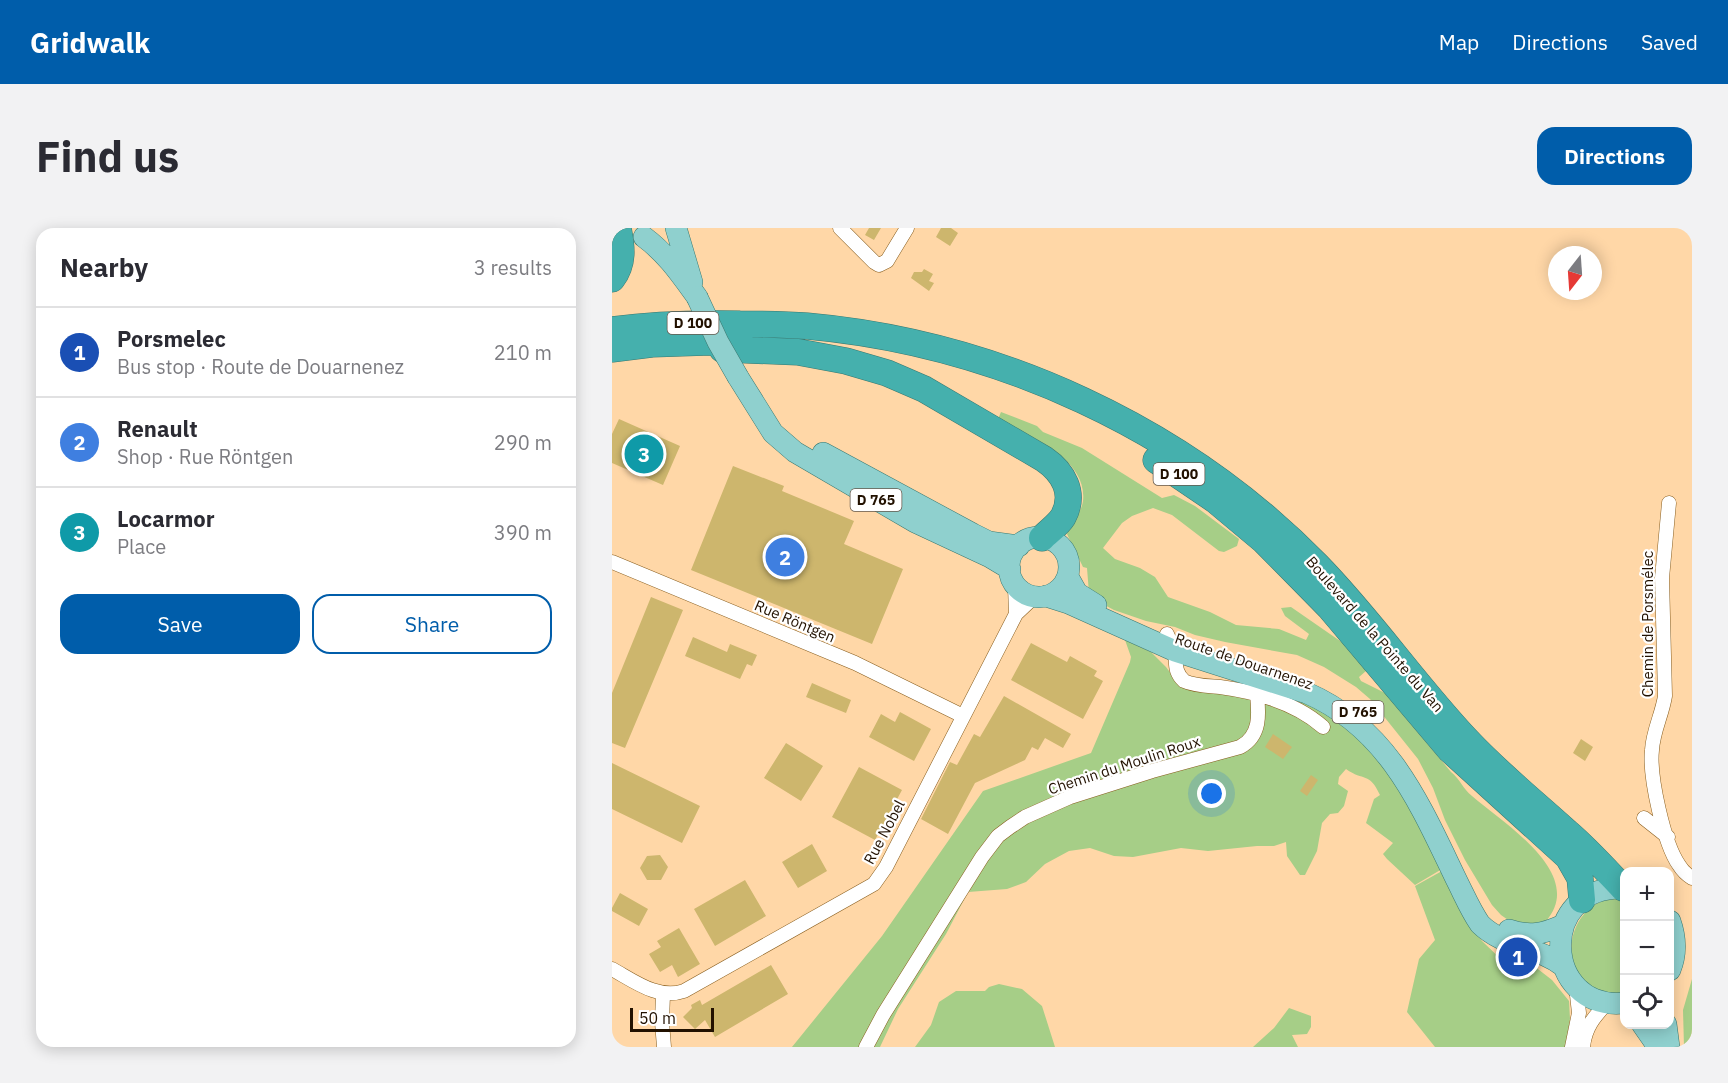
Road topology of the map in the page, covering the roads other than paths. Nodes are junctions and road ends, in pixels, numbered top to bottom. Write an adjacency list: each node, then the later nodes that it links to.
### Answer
1 (618, 228): 6 (main road); 7 (highway)
2 (670, 228): 6 (main road)
3 (676, 228): 8 (main road, D 765)
4 (840, 228): 5 (street)
5 (907, 228)
6 (644, 237): 8 (main road, D 765)
7 (612, 279)
8 (697, 297): 12 (main road, D 765, bridge)
9 (612, 330): 27 (highway, Boulevard de la Pointe du Van / D 100)
10 (652, 344): 11 (highway, Boulevard de la Pointe du Van / D 100); 14 (highway); 29 (highway, Boulevard de la Pointe du Van / D 100)
11 (612, 349)
12 (759, 409): 14 (main road, D 765); 16 (main road, D 765)
13 (1669, 503): 25 (street, Chemin de Porsmélec)
14 (1030, 542): 16 (main road); 17 (main road)
15 (612, 562): 22 (street, Rue Röntgen)
16 (1012, 577): 18 (main road); 19 (street, Rue Nobel)
17 (1068, 577): 18 (main road); 20 (main road, Route de Douarnenez / D 765)
18 (1040, 596): 19 (street, Rue Nobel); 20 (main road, Route de Douarnenez / D 765)
19 (1016, 614): 22 (street, Rue Nobel)
20 (1171, 643): 21 (street); 31 (main road, Route de Douarnenez / D 765); 35 (main road, Route de Douarnenez / D 765)
21 (1257, 694): 23 (street); 43 (street, Chemin du Moulin Roux)
22 (963, 716): 38 (street, Rue Nobel)
23 (1323, 727)
24 (1644, 818): 25 (street)
25 (1668, 837): 26 (street, Chemin de Porsmélec)
26 (1692, 878)
27 (1620, 884)
28 (1620, 888): 29 (main road)
29 (1582, 900): 31 (main road)
30 (1673, 921): 32 (main road)
31 (1563, 925): 35 (main road)
32 (1692, 928)
33 (1692, 951): 34 (main road)
34 (1674, 965)
35 (1563, 966): 37 (main road)
36 (612, 969): 38 (street)
37 (1576, 986): 39 (main road); 44 (street)
38 (663, 994): 42 (street)
39 (1620, 1003): 45 (street)
40 (1645, 1029): 46 (main road)
41 (1667, 1029): 47 (main road)
42 (664, 1047)
43 (866, 1047)
44 (1572, 1047)
45 (1583, 1047)
46 (1658, 1047)
47 (1670, 1047)

